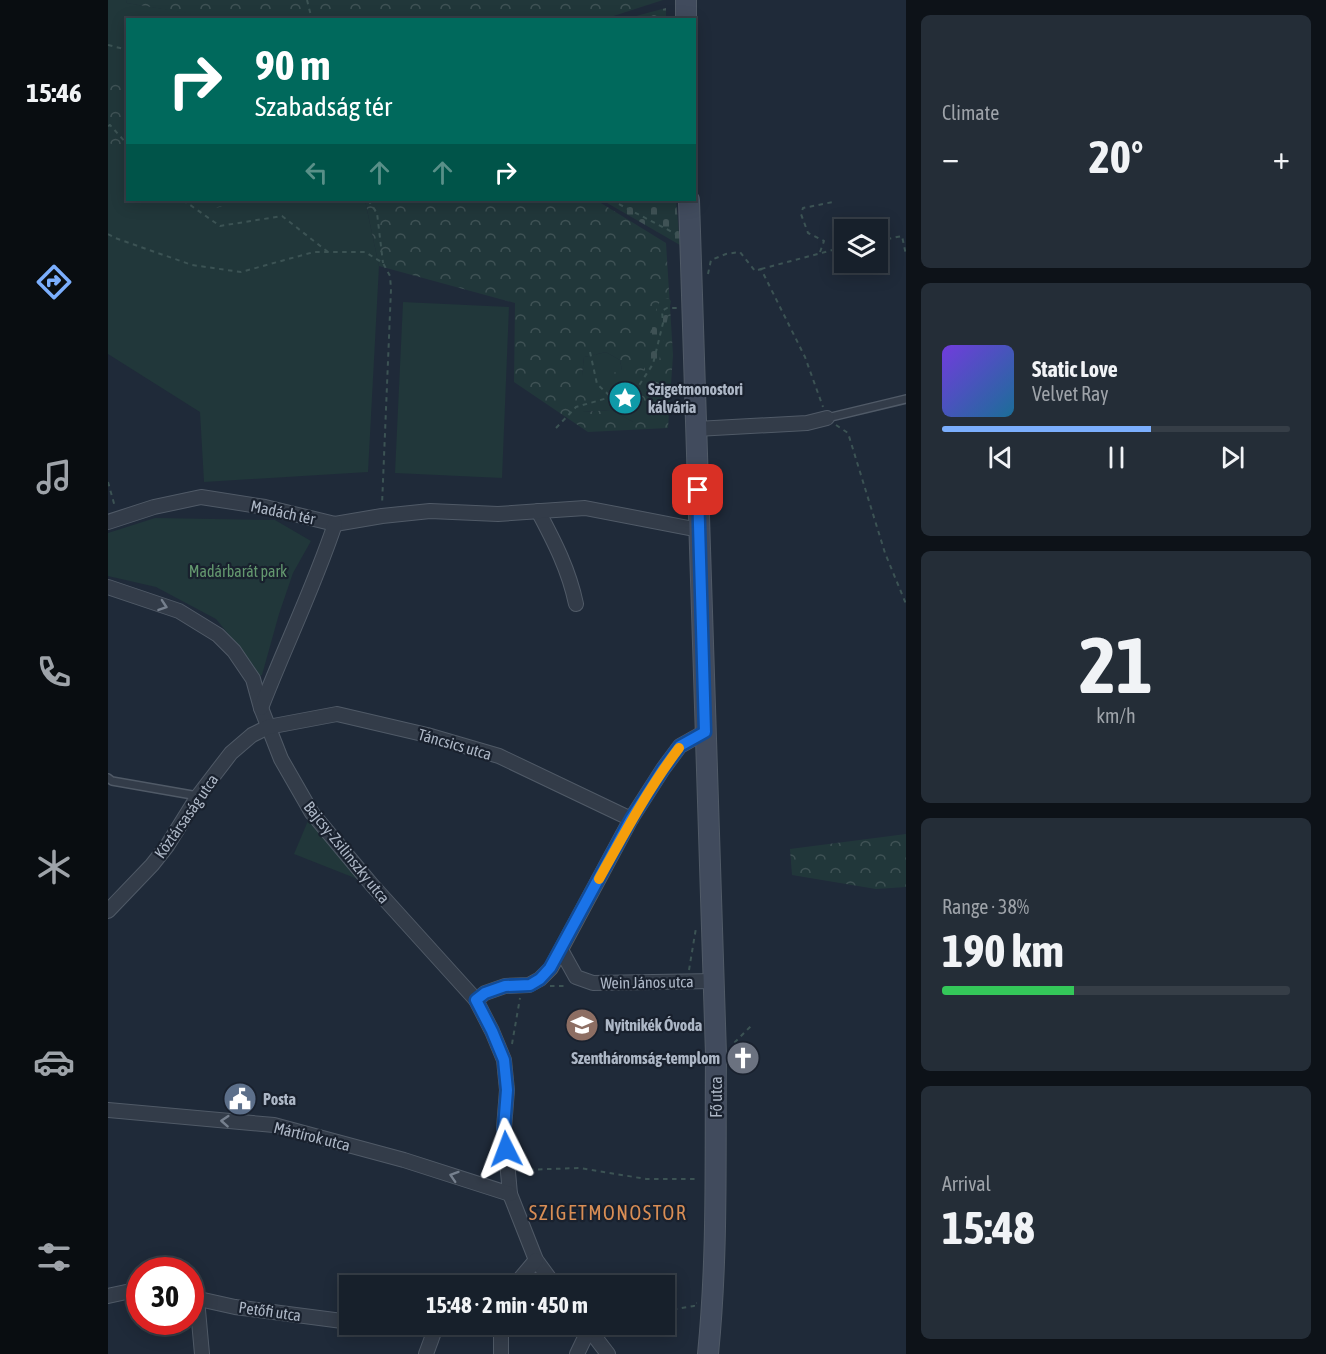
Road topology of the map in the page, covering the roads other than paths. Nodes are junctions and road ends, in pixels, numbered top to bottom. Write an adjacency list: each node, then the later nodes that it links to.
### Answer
1 (686, 0): 2 (main road)
2 (686, 18)
3 (689, 201): 6 (main road, Fő utca)
4 (906, 399): 5 (lane)
5 (827, 418): 6 (street)
6 (696, 429): 10 (main road, Fő utca)
7 (538, 511): 9 (street); 10 (street); 12 (street)
8 (113, 520): 9 (street, Madách tér)
9 (335, 524): 13 (street, Madách tér)
10 (699, 530): 15 (main road, Fő utca)
11 (108, 587): 13 (street, Bajcsy-Zsilinszky utca, one-way to 13)
12 (576, 604)
13 (261, 708): 14 (street, Bajcsy-Zsilinszky utca)
14 (268, 727): 17 (street, Köztársaság utca); 18 (street, Táncsics utca); 22 (street, Bajcsy-Zsilinszky utca)
15 (705, 732): 18 (street); 21 (main road, Fő utca)
16 (108, 778): 17 (lane)
17 (198, 796): 19 (street, Köztársaság utca)
18 (631, 819): 20 (street)
19 (108, 911)
20 (561, 950): 21 (street, Wein János utca); 22 (street)
21 (714, 981): 42 (main road, Fő utca)
22 (476, 1000): 24 (street, Bajcsy-Zsilinszky utca)
23 (108, 1110): 24 (street, Mártírok utca, one-way to 23)
24 (510, 1194): 25 (street, Bajcsy-Zsilinszky utca)
25 (536, 1260): 26 (street); 27 (street, Bajcsy-Zsilinszky utca)
26 (523, 1275)
27 (547, 1275)
28 (126, 1292): 29 (street)
29 (108, 1296)
30 (204, 1300): 31 (street, Petőfi utca)
31 (339, 1321)
32 (199, 1335): 37 (street)
33 (433, 1335): 38 (street)
34 (501, 1335): 39 (street)
35 (584, 1335): 40 (street)
36 (593, 1335): 41 (street)
37 (202, 1354)
38 (426, 1354)
39 (501, 1354)
40 (577, 1354)
41 (608, 1354)
42 (708, 1354)

